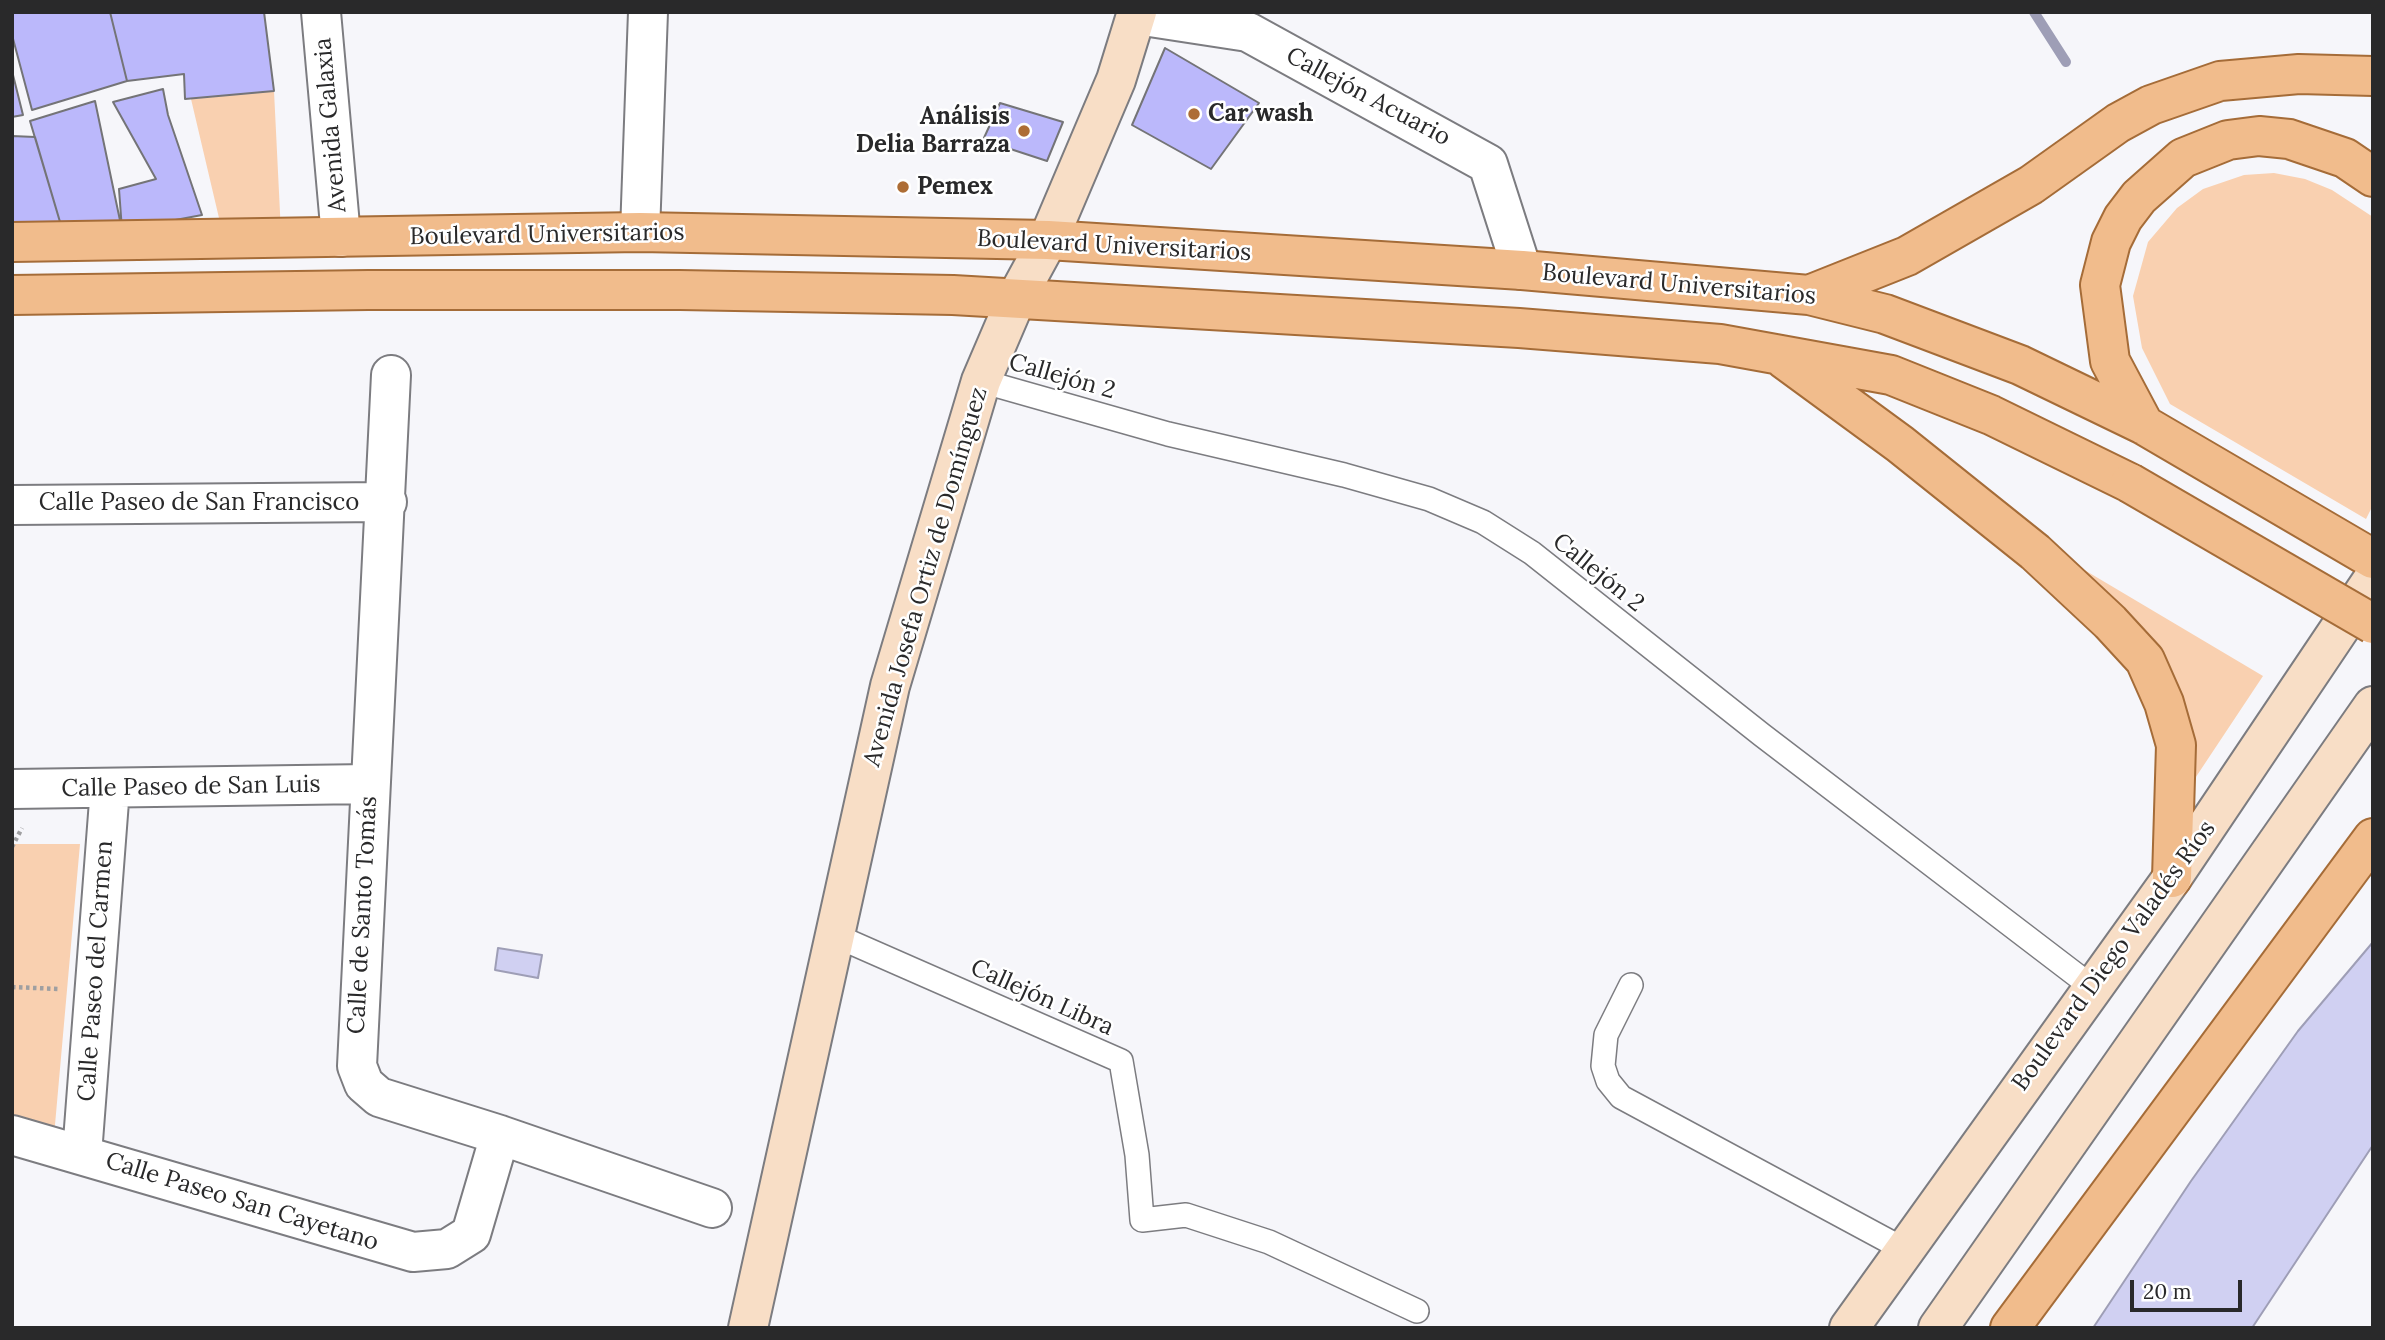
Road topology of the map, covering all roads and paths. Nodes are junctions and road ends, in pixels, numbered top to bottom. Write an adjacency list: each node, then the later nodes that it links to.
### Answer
1 (321, 12): 7 (street, Avenida Galaxia)
2 (648, 12): 6 (street)
3 (1137, 13): 8 (main road, Avenida Josefa Ortiz de Domínguez); 10 (street, Callejón Acuario)
4 (2373, 76): 12 (main road)
5 (2373, 177): 17 (main road)
6 (640, 232): 7 (main road, Boulevard Universitarios); 8 (main road, Boulevard Universitarios)
7 (341, 237): 9 (main road, Boulevard Universitarios)
8 (1048, 240): 10 (main road, Boulevard Universitarios); 13 (main road, Avenida Josefa Ortiz de Domínguez)
9 (12, 242)
10 (1522, 270): 12 (main road, Boulevard Universitarios)
11 (12, 295): 13 (main road)
12 (1809, 295): 17 (main road, Boulevard Universitarios)
13 (1017, 297): 14 (main road); 16 (main road, Avenida Josefa Ortiz de Domínguez)
14 (1777, 354): 22 (main road, bridge); 28 (main road)
15 (391, 375): 18 (street, Calle de Santo Tomás)
16 (981, 381): 29 (main road, Avenida Josefa Ortiz de Domínguez); 31 (lane, Callejón 2)
17 (2144, 425): 20 (main road, Boulevard Universitarios)
18 (387, 502): 19 (street, Calle Paseo de San Francisco); 24 (street, Calle de Santo Tomás)
19 (12, 505)
20 (2373, 559)
21 (2373, 579): 28 (main road, Boulevard Diego Valadés Ríos)
22 (2373, 624)
23 (2373, 706): 40 (main road)
24 (369, 784): 25 (street, Calle Paseo de San Luis); 33 (street, Calle de Santo Tomás)
25 (110, 788): 26 (street, Calle Paseo de San Luis); 34 (street, Calle Paseo del Carmen)
26 (12, 789)
27 (2373, 838): 41 (main road)
28 (2172, 878): 31 (main road, Boulevard Diego Valadés Ríos)
29 (834, 935): 37 (lane, Callejón Libra); 38 (main road, Avenida Josefa Ortiz de Domínguez)
30 (1631, 985): 36 (lane)
31 (2092, 986): 36 (main road, Boulevard Diego Valadés Ríos)
32 (12, 1135): 34 (street, Calle Paseo San Cayetano)
33 (500, 1135): 34 (street, Calle Paseo San Cayetano); 35 (street, Calle de Santo Tomás)
34 (82, 1154)
35 (712, 1208)
36 (1905, 1250): 39 (main road, Boulevard Diego Valadés Ríos)
37 (1417, 1311)
38 (748, 1328)
39 (1849, 1328)
40 (1938, 1328)
41 (2010, 1328)

